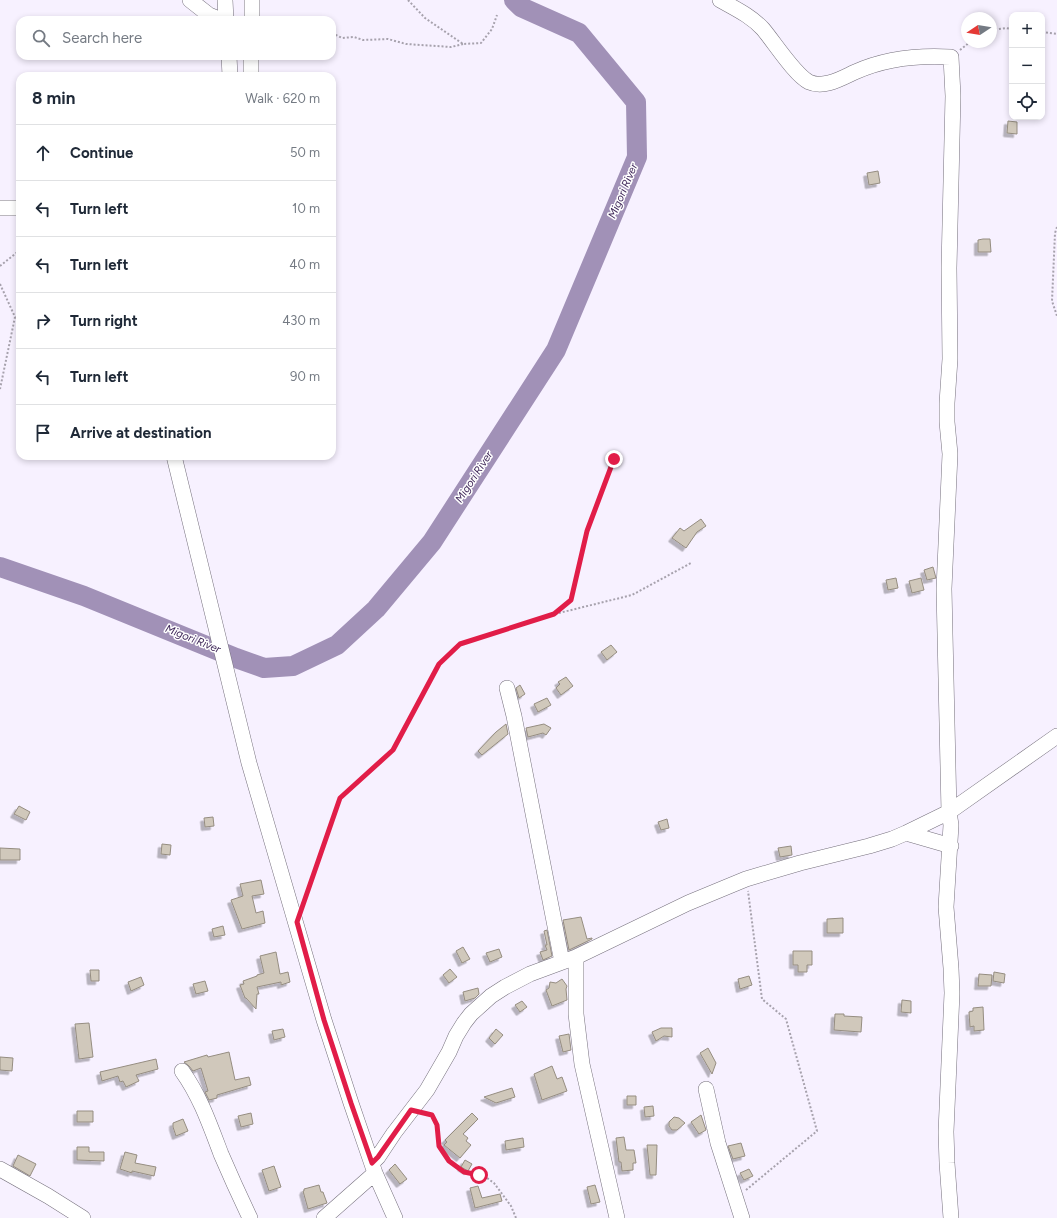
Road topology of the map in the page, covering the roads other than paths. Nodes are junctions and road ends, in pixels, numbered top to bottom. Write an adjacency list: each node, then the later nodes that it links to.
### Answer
1 (190, 0): 5 (street)
2 (224, 0): 6 (street)
3 (252, 0): 7 (street)
4 (720, 0): 17 (street)
5 (212, 16)
6 (226, 16)
7 (252, 16)
8 (229, 60): 10 (street)
9 (251, 60): 11 (street)
10 (230, 72)
11 (251, 72)
12 (0, 208): 13 (street)
13 (16, 208)
14 (175, 460): 23 (street)
15 (506, 688): 20 (street)
16 (1057, 736): 17 (street)
17 (949, 812): 18 (street); 19 (street)
18 (906, 833): 19 (street); 20 (street)
19 (951, 846): 31 (street)
20 (569, 959): 23 (street); 29 (street)
21 (182, 1071): 26 (street)
22 (706, 1089): 30 (street)
23 (374, 1168): 27 (street); 28 (street)
24 (0, 1169): 25 (street)
25 (83, 1218)
26 (250, 1218)
27 (324, 1218)
28 (395, 1218)
29 (617, 1218)
30 (742, 1218)
31 (951, 1218)

